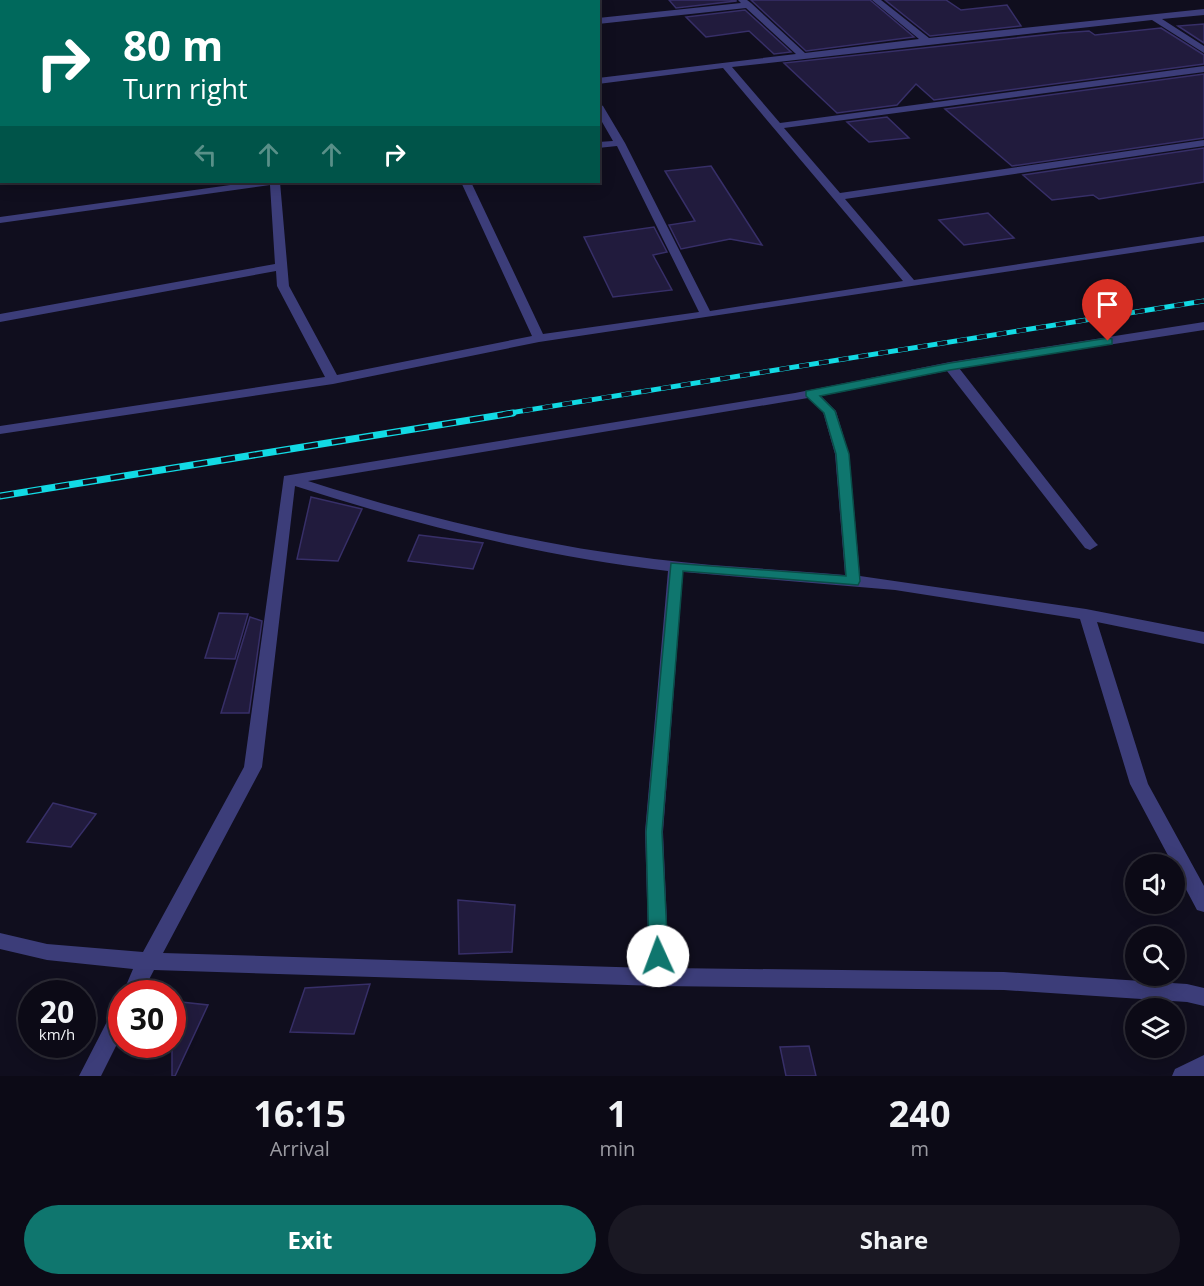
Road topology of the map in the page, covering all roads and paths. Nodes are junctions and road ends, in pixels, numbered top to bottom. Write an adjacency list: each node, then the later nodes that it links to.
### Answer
1 (876, 0): 6 (street)
2 (745, 3): 5 (street); 8 (street)
3 (1204, 12): 4 (street)
4 (1155, 18): 6 (street); 7 (street)
5 (600, 21)
6 (927, 41): 8 (street)
7 (1204, 50)
8 (803, 56): 9 (street)
9 (726, 66): 11 (street); 13 (street)
10 (1204, 69): 13 (street)
11 (600, 81)
12 (600, 109): 14 (street)
13 (778, 126): 20 (street)
14 (620, 143): 16 (street); 25 (street)
15 (1204, 143): 20 (street)
16 (600, 145)
17 (266, 183): 21 (street)
18 (273, 183): 23 (street)
19 (466, 183): 28 (street)
20 (837, 197): 24 (street)
21 (0, 220)
22 (1204, 239): 24 (street)
23 (282, 266): 26 (street); 30 (street)
24 (911, 284): 25 (street)
25 (706, 315): 28 (street)
26 (0, 318)
27 (1204, 326): 29 (street)
28 (538, 338): 30 (street)
29 (950, 366): 31 (street); 34 (street)
30 (333, 380): 32 (street)
31 (811, 394): 33 (street); 36 (street)
32 (0, 430)
33 (290, 479): 35 (street); 41 (street)
34 (1090, 545)
35 (676, 566): 36 (street); 42 (street)
36 (853, 581): 37 (street)
37 (1086, 614): 38 (street); 39 (street)
38 (1204, 638)
39 (1204, 904)
40 (0, 941): 41 (street)
41 (147, 961): 42 (street); 43 (street)
42 (659, 977): 44 (street)
43 (138, 980)
44 (1204, 997)
45 (108, 1040): 47 (street)
46 (1204, 1065): 48 (street)
47 (90, 1076)
48 (1183, 1076)

